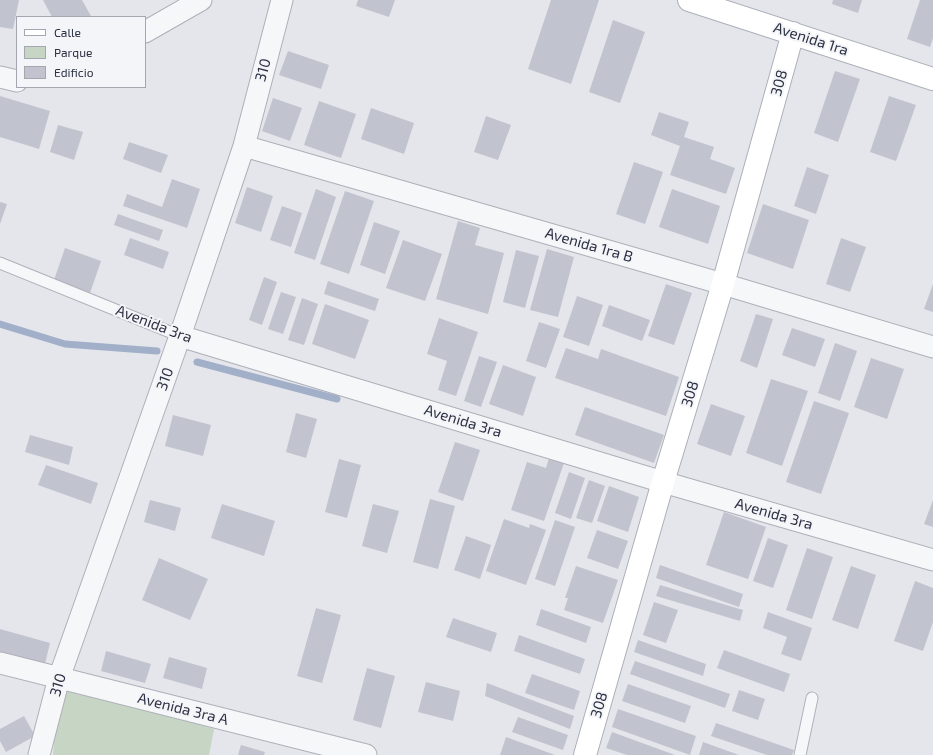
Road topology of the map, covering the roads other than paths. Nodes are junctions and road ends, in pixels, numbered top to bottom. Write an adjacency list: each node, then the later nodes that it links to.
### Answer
1 (200, 0): 4 (street)
2 (282, 0): 9 (street, 310)
3 (689, 0): 5 (street, Avenida 1ra)
4 (146, 31)
5 (793, 33): 7 (street, Avenida 1ra); 11 (street, 308)
6 (0, 77): 8 (street)
7 (933, 79)
8 (16, 81)
9 (244, 146): 11 (street, Avenida 1ra B); 12 (street, 310)
10 (0, 263): 12 (lane, Avenida 3ra)
11 (723, 284): 13 (street, Avenida 1ra B); 14 (street, 308)
12 (180, 336): 14 (street, Avenida 3ra); 17 (street, 310)
13 (933, 347)
14 (663, 482): 15 (street, Avenida 3ra); 21 (street, 308)
15 (933, 560)
16 (0, 663): 17 (street, Avenida 3ra A)
17 (59, 678): 19 (street, 310); 20 (street, Avenida 3ra A)
18 (812, 698): 22 (lane)
19 (39, 755)
20 (366, 755)
21 (585, 755)
22 (800, 755)

